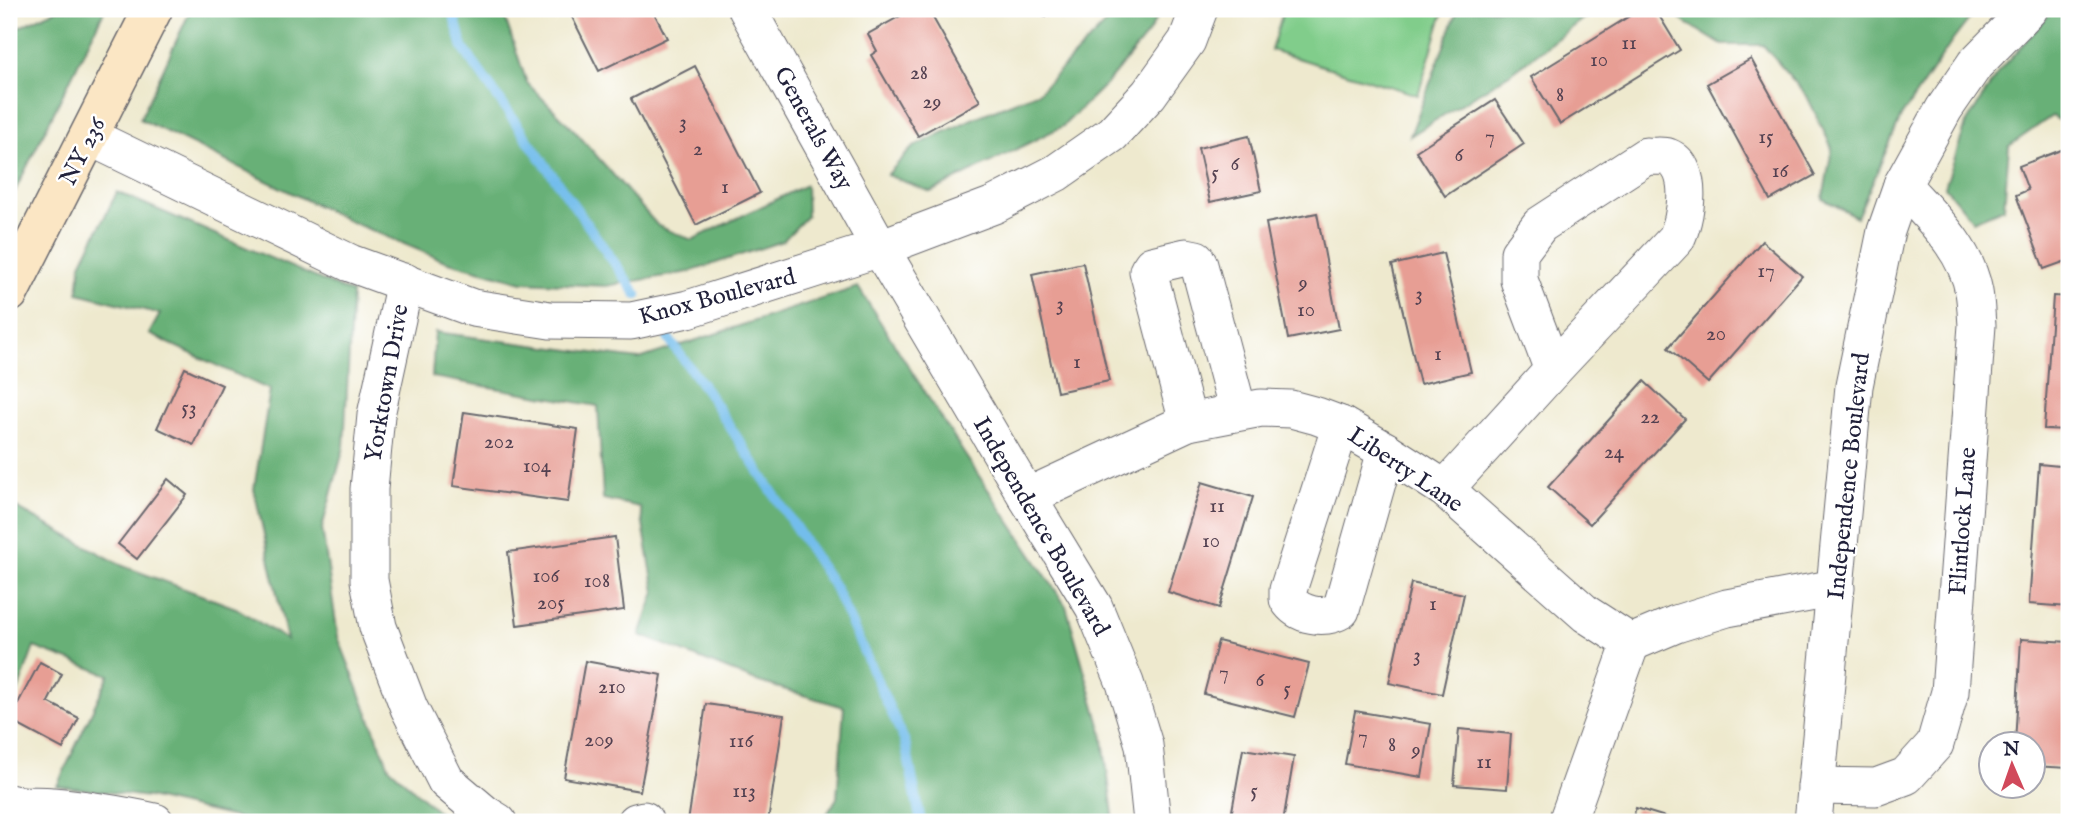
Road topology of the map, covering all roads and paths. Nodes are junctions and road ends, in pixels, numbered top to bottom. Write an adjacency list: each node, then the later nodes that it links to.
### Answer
1 (153, 9): 5 (main road, NY 236 / NY 236)
2 (747, 9): 7 (street, Generals Way)
3 (1199, 9): 7 (street, Knox Boulevard)
4 (2029, 9): 6 (street, Independence Boulevard)
5 (90, 137): 8 (street, Knox Boulevard); 9 (main road, NY 236 / NY 236)
6 (1902, 185): 17 (street, Independence Boulevard); 19 (street, Flintlock Lane)
7 (880, 248): 8 (street, Knox Boulevard); 16 (street, Independence Boulevard)
8 (405, 282): 22 (street, Yorktown Drive)
9 (9, 293)
10 (1553, 370): 10 (street); 15 (street)
11 (1238, 411): 12 (street, Liberty Lane); 12 (street); 13 (street, Liberty Lane)
12 (1188, 422): 16 (street, Liberty Lane)
13 (1341, 425): 14 (street, Liberty Lane); 14 (street)
14 (1386, 451): 15 (street, Liberty Lane)
15 (1445, 489): 18 (street, Liberty Lane)
16 (1027, 497): 23 (street, Independence Boulevard)
17 (1836, 588): 18 (street); 19 (street, Independence Boulevard)
18 (1632, 643): 24 (street)
19 (1815, 786): 25 (street, Independence Boulevard)
20 (9, 803): 21 (street)
21 (155, 822)
22 (498, 822)
23 (1152, 822)
24 (1567, 822)
25 (1813, 822)

